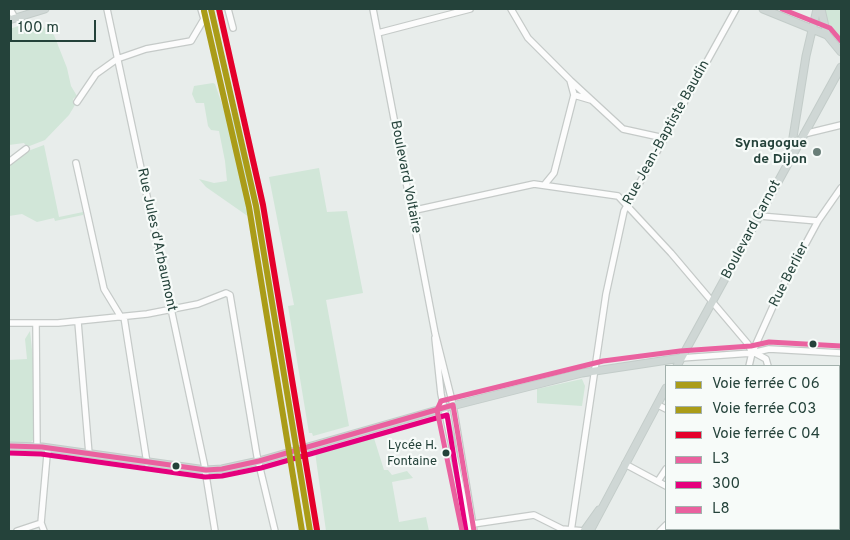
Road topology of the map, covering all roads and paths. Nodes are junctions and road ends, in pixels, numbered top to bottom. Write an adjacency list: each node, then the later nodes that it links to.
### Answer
1 (10, 9): 12 (street)
2 (45, 9): 12 (main road)
3 (106, 9): 18 (street, Rue Jules d'Arbaumont)
4 (201, 9): 18 (street)
5 (228, 9): 13 (street)
6 (374, 9): 15 (street, Boulevard Voltaire)
7 (470, 9): 15 (street)
8 (511, 9): 20 (street)
9 (736, 9): 28 (street, Rue Jean-Baptiste Baudin)
10 (763, 9): 14 (main road)
11 (819, 9): 14 (main road); 16 (main road)
12 (12, 19)
13 (233, 28)
14 (811, 28): 16 (main road); 24 (main road)
15 (378, 33): 38 (street, Boulevard Voltaire)
16 (827, 34): 17 (main road)
17 (841, 52)
18 (117, 59): 23 (street); 42 (street, Rue Jules d'Arbaumont)
19 (841, 67): 25 (main road, Boulevard Carnot)
20 (570, 80): 21 (street); 22 (street)
21 (574, 95): 22 (street); 33 (street)
22 (594, 101): 28 (street)
23 (77, 102)
24 (797, 116): 25 (main road); 31 (main road)
25 (810, 123): 27 (main road, Boulevard Carnot)
26 (841, 125): 27 (street)
27 (804, 134): 31 (main road, Boulevard Carnot)
28 (664, 138): 37 (street, Rue Jean-Baptiste Baudin)
29 (26, 149): 30 (street)
30 (9, 162)
31 (789, 162): 39 (main road, Boulevard Carnot)
32 (76, 163): 43 (street)
33 (554, 173): 34 (street); 35 (street)
34 (545, 184): 35 (street); 38 (street)
35 (559, 186): 37 (street)
36 (841, 188): 40 (street, Rue Berlier)
37 (627, 205): 41 (street); 54 (street, Rue Jean-Baptiste Baudin)
38 (411, 211): 47 (street, Boulevard Voltaire)
39 (760, 216): 40 (street); 41 (main road, Boulevard Carnot)
40 (818, 221): 48 (street, Rue Berlier)
41 (712, 304): 48 (street); 50 (main road, Boulevard Carnot)
42 (172, 310): 43 (street); 64 (street); 67 (street, Rue Jules d'Arbaumont)
43 (122, 317): 44 (street); 65 (street)
44 (78, 322): 46 (street); 63 (street)
45 (9, 323): 46 (street)
46 (36, 324): 61 (street)
47 (435, 333): 56 (street, Boulevard Voltaire); 58 (street, Boulevard Voltaire)
48 (752, 353): 49 (street); 50 (street); 52 (street, Rue Berlier); 53 (street)
49 (841, 353)
50 (681, 358): 51 (main road, Boulevard Carnot); 54 (main road)
51 (678, 365)
52 (749, 365)
53 (768, 365)
54 (595, 369): 56 (main road); 73 (street, Rue Jean-Baptiste Baudin)
55 (665, 390): 57 (main road)
56 (453, 405): 58 (main road); 72 (street, Boulevard Voltaire)
57 (658, 405): 59 (street); 66 (main road)
58 (444, 408): 64 (main road); 78 (street, Boulevard Voltaire)
59 (665, 408)
60 (9, 446): 61 (main road)
61 (37, 446): 62 (main road)
62 (49, 448): 63 (main road); 71 (street)
63 (89, 454): 65 (main road)
64 (259, 461): 67 (main road); 77 (street)
65 (147, 462): 67 (main road)
66 (625, 464): 69 (street); 80 (main road)
67 (206, 470): 76 (street, Rue Jules d'Arbaumont)
68 (665, 470): 69 (street)
69 (658, 481): 70 (street)
70 (665, 485)
71 (41, 523): 74 (street); 75 (street)
72 (473, 524): 73 (street); 79 (street, Boulevard Voltaire)
73 (571, 530): 80 (street)
74 (17, 531)
75 (44, 531)
76 (215, 531)
77 (275, 531)
78 (470, 531)
79 (474, 531)
80 (586, 531)

